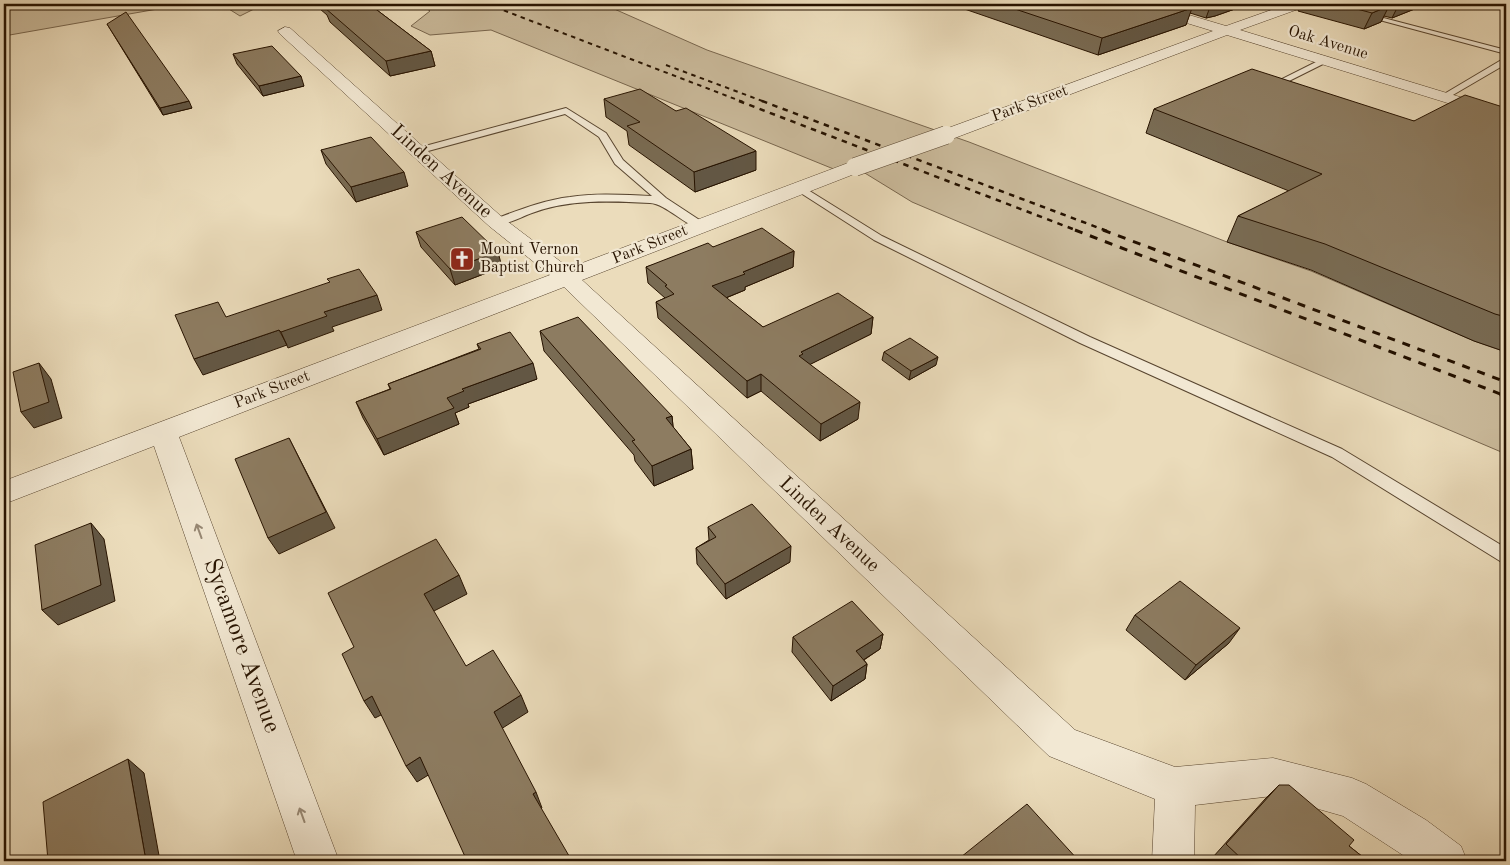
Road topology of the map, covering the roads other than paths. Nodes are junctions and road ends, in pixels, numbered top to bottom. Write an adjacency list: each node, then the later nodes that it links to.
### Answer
1 (1139, 4): 5 (street, Oak Avenue)
2 (1298, 4): 5 (street, Park Street)
3 (1323, 4): 6 (lane)
4 (285, 31): 12 (street, Linden Avenue)
5 (1229, 31): 7 (street, Oak Avenue); 13 (street, Park Street, bridge)
6 (1506, 52)
7 (1325, 61): 9 (lane); 10 (street, Oak Avenue)
8 (1506, 61): 10 (lane)
9 (1265, 89)
10 (1443, 97): 11 (street, Oak Avenue)
11 (1506, 116)
12 (417, 151): 14 (lane); 15 (street, Linden Avenue)
13 (800, 188): 16 (street, Park Street); 20 (lane)
14 (662, 200): 15 (lane); 16 (lane)
15 (496, 222): 17 (street, Linden Avenue)
16 (700, 225): 17 (street, Park Street)
17 (567, 278): 18 (street, Park Street); 21 (street, Linden Avenue)
18 (163, 432): 19 (street, Park Street); 22 (street, Sycamore Avenue, one-way to 18)
19 (4, 493)
20 (1506, 556)
21 (1176, 787): 23 (street); 24 (street, Linden Avenue)
22 (318, 861)
23 (1173, 861)
24 (1446, 861)

